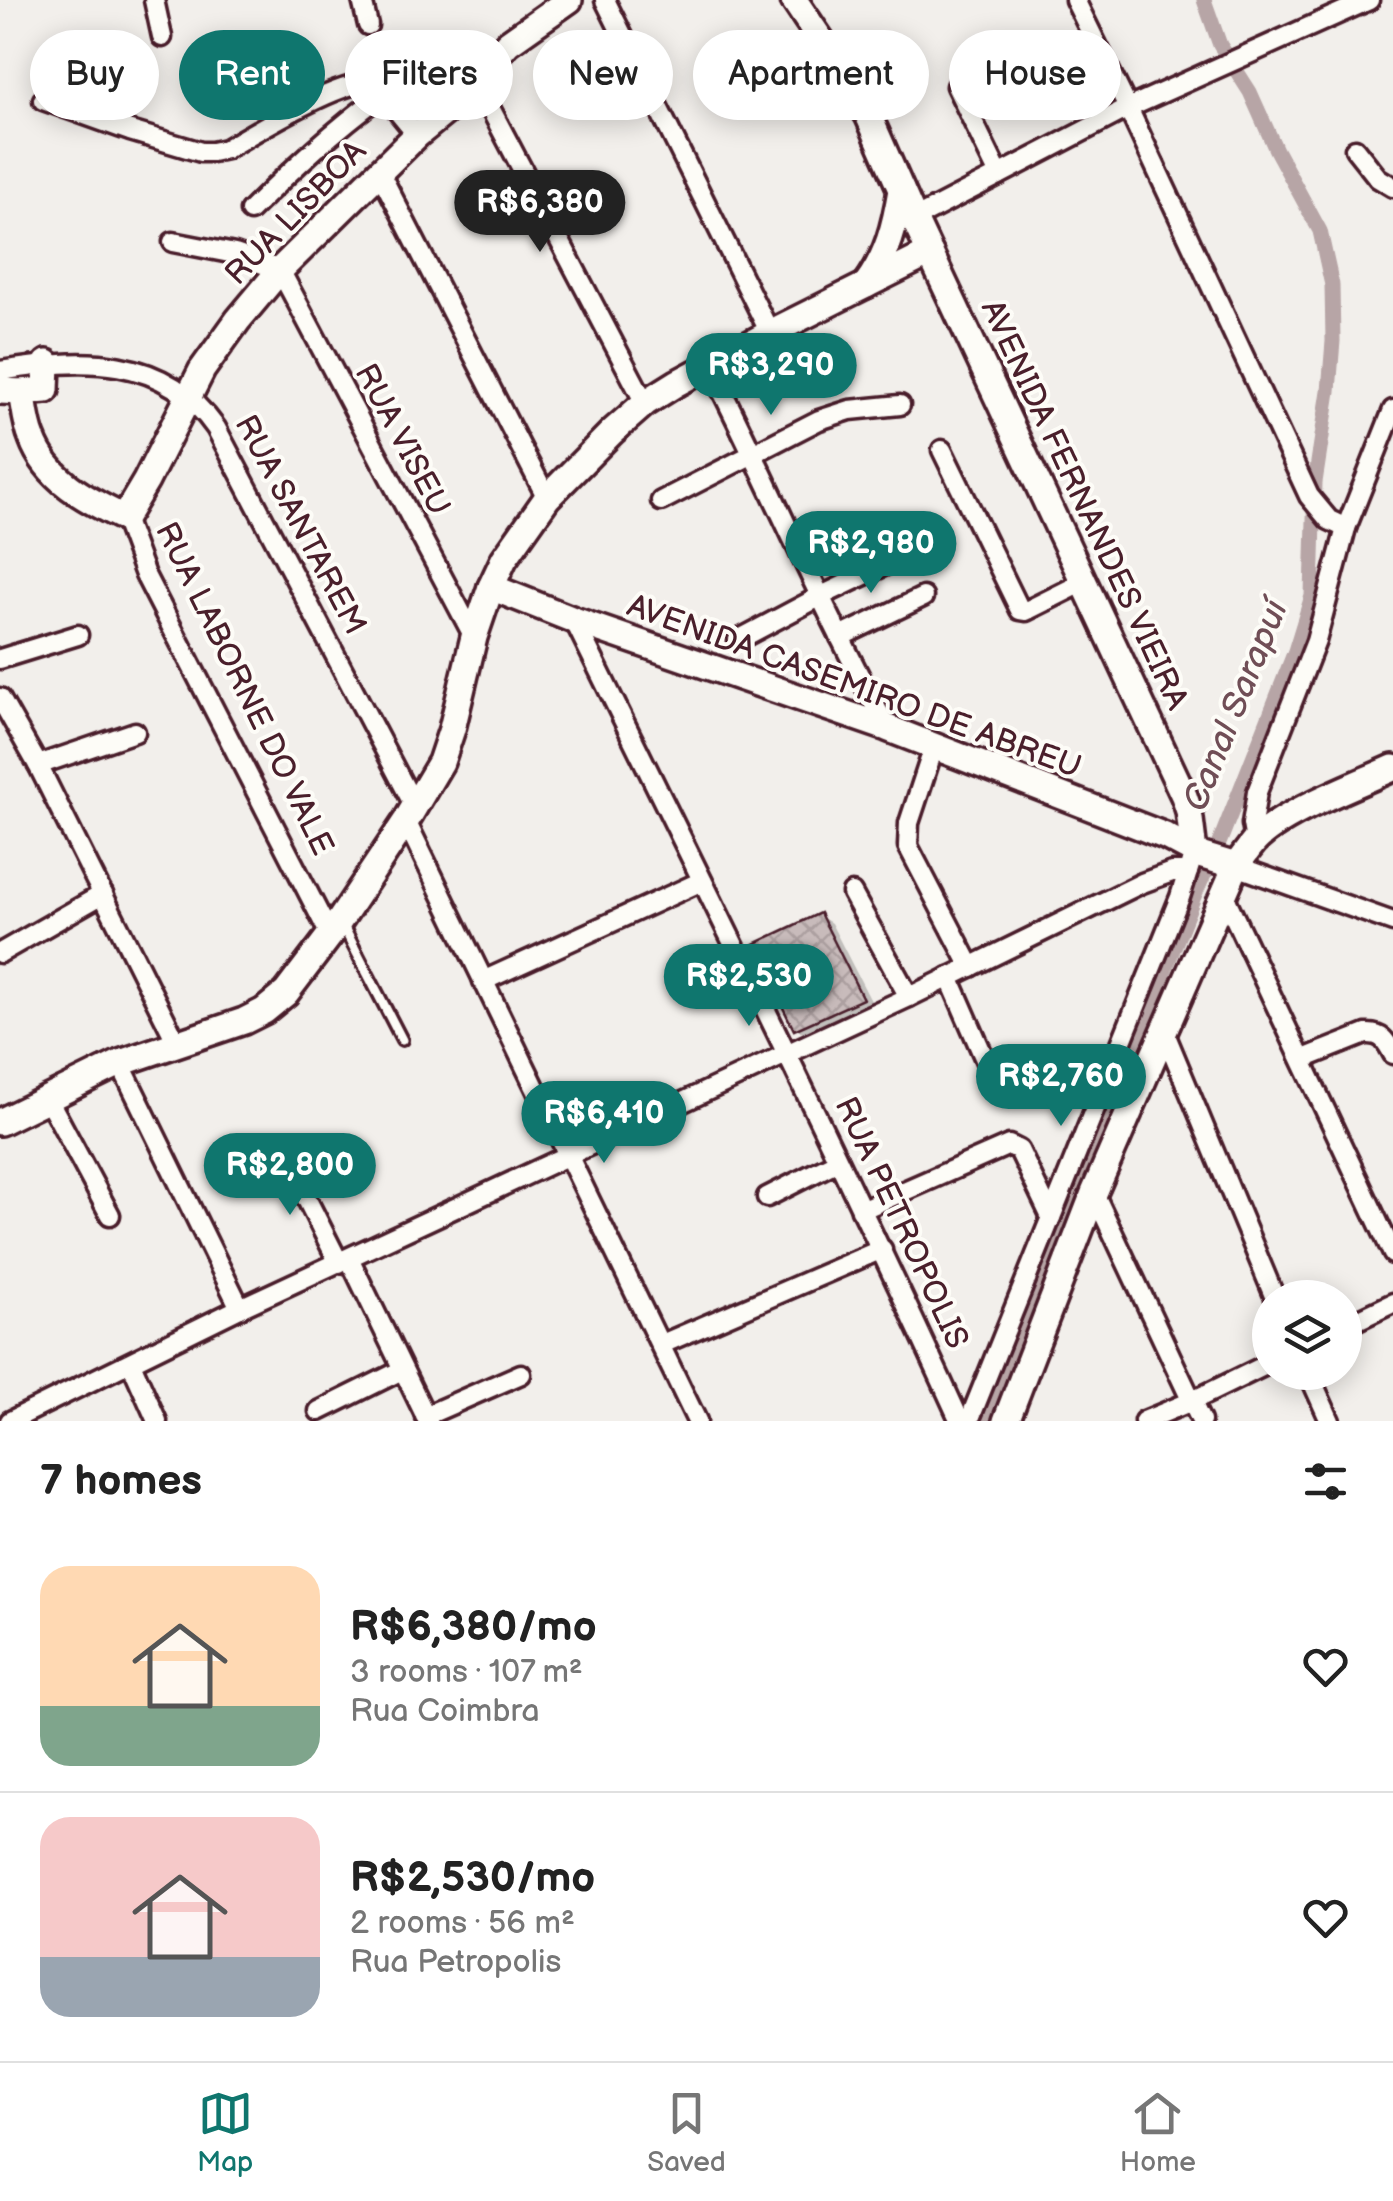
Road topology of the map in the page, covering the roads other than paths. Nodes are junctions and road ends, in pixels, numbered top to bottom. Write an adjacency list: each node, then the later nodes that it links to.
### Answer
1 (154, 0): 10 (street)
2 (362, 0): 9 (street)
3 (569, 0): 11 (main road, RUA LISBOA)
4 (605, 0): 32 (street)
5 (794, 0): 25 (main road, AVENIDA FERNANDES VIEIRA)
6 (1075, 0): 13 (street)
7 (1368, 0): 8 (street)
8 (1348, 4): 13 (street)
9 (368, 26)
10 (162, 37)
11 (513, 39)
12 (345, 88): 14 (street)
13 (1128, 108): 23 (street); 46 (street)
14 (99, 120)
15 (347, 120): 26 (street)
16 (405, 120): 20 (street)
17 (435, 120): 20 (main road, RUA LISBOA)
18 (496, 120): 38 (street)
19 (972, 120): 23 (street)
20 (417, 135): 22 (main road, RUA LISBOA)
21 (1356, 149): 24 (street)
22 (380, 173): 30 (main road, RUA LISBOA); 43 (street)
23 (999, 175): 27 (street)
24 (1393, 187)
25 (900, 190): 27 (main road, AVENIDA FERNANDES VIEIRA); 31 (main road)
26 (250, 212)
27 (914, 219): 29 (main road, AVENIDA FERNANDES VIEIRA)
28 (173, 242): 30 (street)
29 (930, 253): 31 (main road); 48 (main road, AVENIDA FERNANDES VIEIRA)
30 (280, 270): 37 (main road, RUA LISBOA); 54 (street, RUA VISEU)
31 (866, 285): 32 (main road)
32 (770, 332): 34 (main road)
33 (47, 364): 35 (street, RUA SANTAREM); 36 (main road, RUA LABORNE DO VALE); 37 (street, RUA SANTAREM)
34 (709, 365): 38 (main road); 42 (street)
35 (0, 371)
36 (11, 392): 45 (main road, RUA LABORNE DO VALE)
37 (189, 396): 45 (main road, RUA LISBOA); 64 (street, RUA SANTAREM)
38 (644, 403): 43 (main road)
39 (900, 405): 42 (street)
40 (1393, 410): 46 (street)
41 (942, 450): 48 (street)
42 (754, 454): 44 (street); 50 (street)
43 (546, 498): 49 (main road)
44 (661, 501)
45 (124, 518): 72 (street, RUA LABORNE DO VALE)
46 (1346, 528): 65 (street)
47 (914, 552): 50 (street)
48 (1084, 582): 66 (main road, AVENIDA FERNANDES VIEIRA)
49 (491, 586): 52 (main road, AVENIDA CASEMIRO DE ABREU); 54 (main road)
50 (821, 596): 55 (street); 56 (street)
51 (922, 597): 55 (street)
52 (574, 620): 59 (main road, AVENIDA CASEMIRO DE ABREU); 67 (street, RUA PETROPOLIS)
53 (78, 635): 57 (street)
54 (474, 637): 64 (main road)
55 (840, 637): 59 (street)
56 (738, 640)
57 (0, 659)
58 (0, 698): 62 (street)
59 (887, 728): 61 (main road, AVENIDA CASEMIRO DE ABREU)
60 (134, 732): 62 (street)
61 (934, 747): 66 (main road, AVENIDA CASEMIRO DE ABREU); 74 (street)
62 (38, 764): 70 (street)
63 (1393, 768): 65 (main road)
64 (411, 814): 72 (main road); 76 (street, RUA SANTAREM)
65 (1255, 841): 66 (main road)
66 (1209, 862): 69 (main road); 71 (street); 74 (street); 95 (street)
67 (702, 881): 76 (street); 81 (street, RUA PETROPOLIS)
68 (852, 893): 77 (street)
69 (1223, 893): 78 (main road); 83 (street)
70 (103, 894): 73 (street); 80 (street)
71 (1393, 922)
72 (335, 927): 79 (lane); 80 (main road)
73 (0, 953)
74 (971, 967): 75 (street)
75 (949, 978): 77 (street); 85 (street)
76 (483, 981): 89 (street, RUA SANTAREM)
77 (909, 997): 81 (street)
78 (1164, 1030): 91 (main road); 99 (street)
79 (402, 1040)
80 (177, 1043): 84 (main road)
81 (788, 1053): 89 (street); 90 (street, RUA PETROPOLIS)
82 (1393, 1054): 83 (street)
83 (1303, 1059): 97 (street)
84 (120, 1063): 86 (main road); 101 (street)
85 (990, 1070)
86 (48, 1099): 87 (main road); 94 (street)
87 (0, 1122)
88 (283, 1152): 98 (street)
89 (568, 1157): 98 (street); 103 (street, RUA SANTAREM)
90 (838, 1162): 92 (street); 93 (street, RUA PETROPOLIS)
91 (1094, 1193): 109 (street); 117 (main road)
92 (767, 1197)
93 (861, 1210): 95 (street); 96 (street, RUA PETROPOLIS)
94 (110, 1214)
95 (1051, 1217): 116 (street)
96 (882, 1249): 103 (street); 115 (street, RUA PETROPOLIS)
97 (1393, 1254)
98 (344, 1260): 101 (street); 105 (street)
99 (1268, 1280)
100 (1393, 1303): 102 (street)
101 (240, 1308): 104 (street)
102 (1362, 1318)
103 (662, 1344): 114 (street, RUA SANTAREM)
104 (131, 1364): 112 (street); 113 (street)
105 (402, 1370): 110 (street); 111 (street)
106 (1252, 1372): 109 (street)
107 (522, 1374): 111 (street)
108 (1316, 1390): 120 (street)
109 (1192, 1401): 118 (street); 119 (street)
110 (320, 1411)
111 (426, 1418)
112 (10, 1421)
113 (156, 1421)
114 (697, 1421)
115 (960, 1421)
116 (969, 1421)
117 (1006, 1421)
118 (1144, 1421)
119 (1201, 1421)
120 (1330, 1421)

